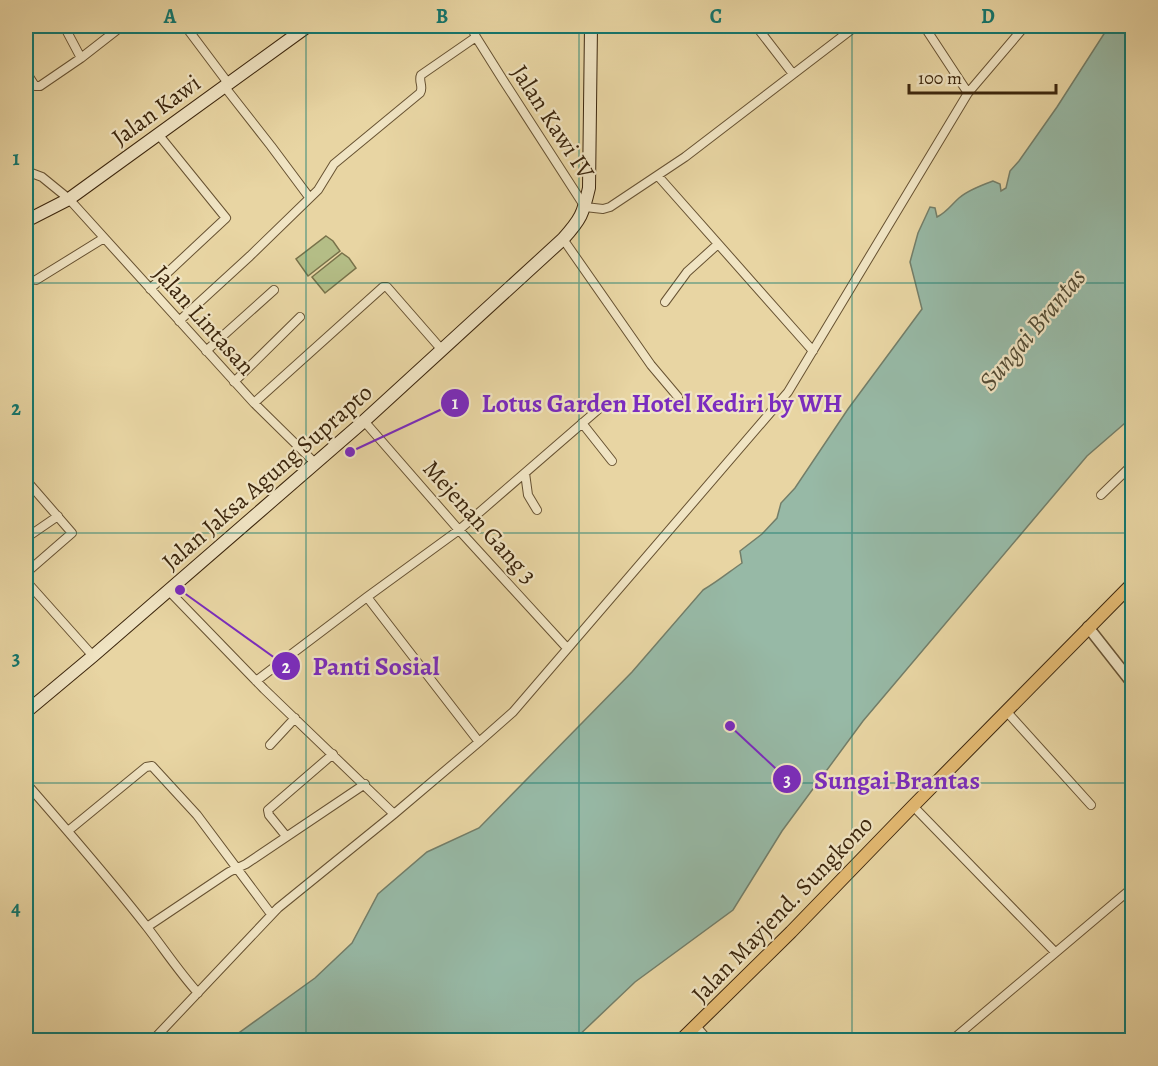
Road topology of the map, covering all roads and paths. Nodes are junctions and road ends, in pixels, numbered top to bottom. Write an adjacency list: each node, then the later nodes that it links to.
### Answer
1 (64, 26): 12 (street)
2 (122, 26): 12 (street)
3 (308, 26): 15 (main road, Jalan Kawi)
4 (471, 26): 11 (street, Jalan Kawi IV)
5 (591, 26): 22 (main road)
6 (756, 26): 14 (street)
7 (856, 26): 14 (street)
8 (924, 26): 16 (street)
9 (1025, 26): 16 (street)
10 (189, 31): 15 (street)
11 (476, 37): 20 (street); 22 (street, Jalan Kawi IV)
12 (81, 58): 13 (street)
13 (26, 72)
14 (793, 74): 19 (street)
15 (226, 85): 17 (main road, Jalan Kawi); 20 (street)
16 (968, 93): 35 (street)
17 (158, 134): 21 (main road, Jalan Kawi); 28 (street)
18 (26, 171): 21 (street, Jalan Lintasan)
19 (658, 176): 22 (street); 26 (street)
20 (309, 197): 32 (street)
21 (69, 199): 23 (main road, Jalan Kawi); 24 (street, Jalan Lintasan)
22 (585, 207): 25 (main road, Jalan Jaksa Agung Suprapto)
23 (26, 221)
24 (104, 238): 27 (street); 28 (street, Jalan Lintasan)
25 (563, 239): 33 (main road, Jalan Jaksa Agung Suprapto); 37 (street)
26 (718, 244): 30 (street); 35 (street)
27 (36, 280)
28 (150, 289): 32 (street, Jalan Lintasan)
29 (274, 290): 34 (street)
30 (665, 302)
31 (300, 317): 36 (street)
32 (179, 321): 34 (street, Jalan Lintasan)
33 (442, 350): 38 (street); 40 (main road, Jalan Jaksa Agung Suprapto)
34 (206, 351): 36 (street, Jalan Lintasan)
35 (813, 351): 58 (street)
36 (234, 382): 38 (street, Jalan Lintasan)
37 (678, 397)
38 (254, 403): 43 (street, Jalan Lintasan)
39 (601, 407): 41 (street)
40 (364, 421): 43 (main road, Jalan Jaksa Agung Suprapto); 50 (street, Mejenan Gang 3)
41 (582, 423): 42 (street); 45 (street)
42 (612, 461)
43 (315, 463): 55 (main road, Jalan Jaksa Agung Suprapto)
44 (1132, 465): 47 (street)
45 (525, 472): 48 (street); 50 (street)
46 (26, 480): 49 (street)
47 (1101, 495)
48 (537, 510)
49 (58, 516): 51 (street); 52 (street)
50 (459, 530): 56 (street); 58 (street, Mejenan Gang 3)
51 (26, 538)
52 (26, 573)
53 (26, 581): 59 (street)
54 (1132, 584): 57 (main road, Jalan Mayjend. Sungkono)
55 (169, 591): 59 (main road, Jalan Jaksa Agung Suprapto); 60 (street)
56 (367, 597): 60 (street); 65 (street)
57 (1088, 627): 61 (street); 63 (main road, Jalan Mayjend. Sungkono)
58 (567, 648): 65 (street)
59 (93, 657): 62 (main road, Jalan Jaksa Agung Suprapto)
60 (256, 681): 64 (street)
61 (1132, 683)
62 (26, 712)
63 (1007, 712): 70 (street); 71 (main road, Jalan Mayjend. Sungkono)
64 (295, 718): 66 (street); 67 (street)
65 (479, 742): 72 (street)
66 (270, 744)
67 (333, 754): 69 (street); 74 (street)
68 (26, 783): 73 (street)
69 (365, 784): 72 (street); 74 (street)
70 (1090, 805)
71 (913, 806): 79 (street); 81 (main road, Jalan Mayjend. Sungkono)
72 (394, 814): 77 (street)
73 (68, 831): 75 (street); 78 (street)
74 (286, 836): 75 (street)
75 (237, 868): 77 (street); 78 (street)
76 (1132, 888): 79 (street)
77 (271, 914): 80 (street)
78 (147, 927): 80 (street)
79 (1055, 952): 85 (street)
80 (198, 993): 82 (street)
81 (696, 1026): 83 (main road, Jalan Mayjend. Sungkono); 84 (street)
82 (153, 1041)
83 (681, 1041)
84 (708, 1041)
85 (952, 1041)

